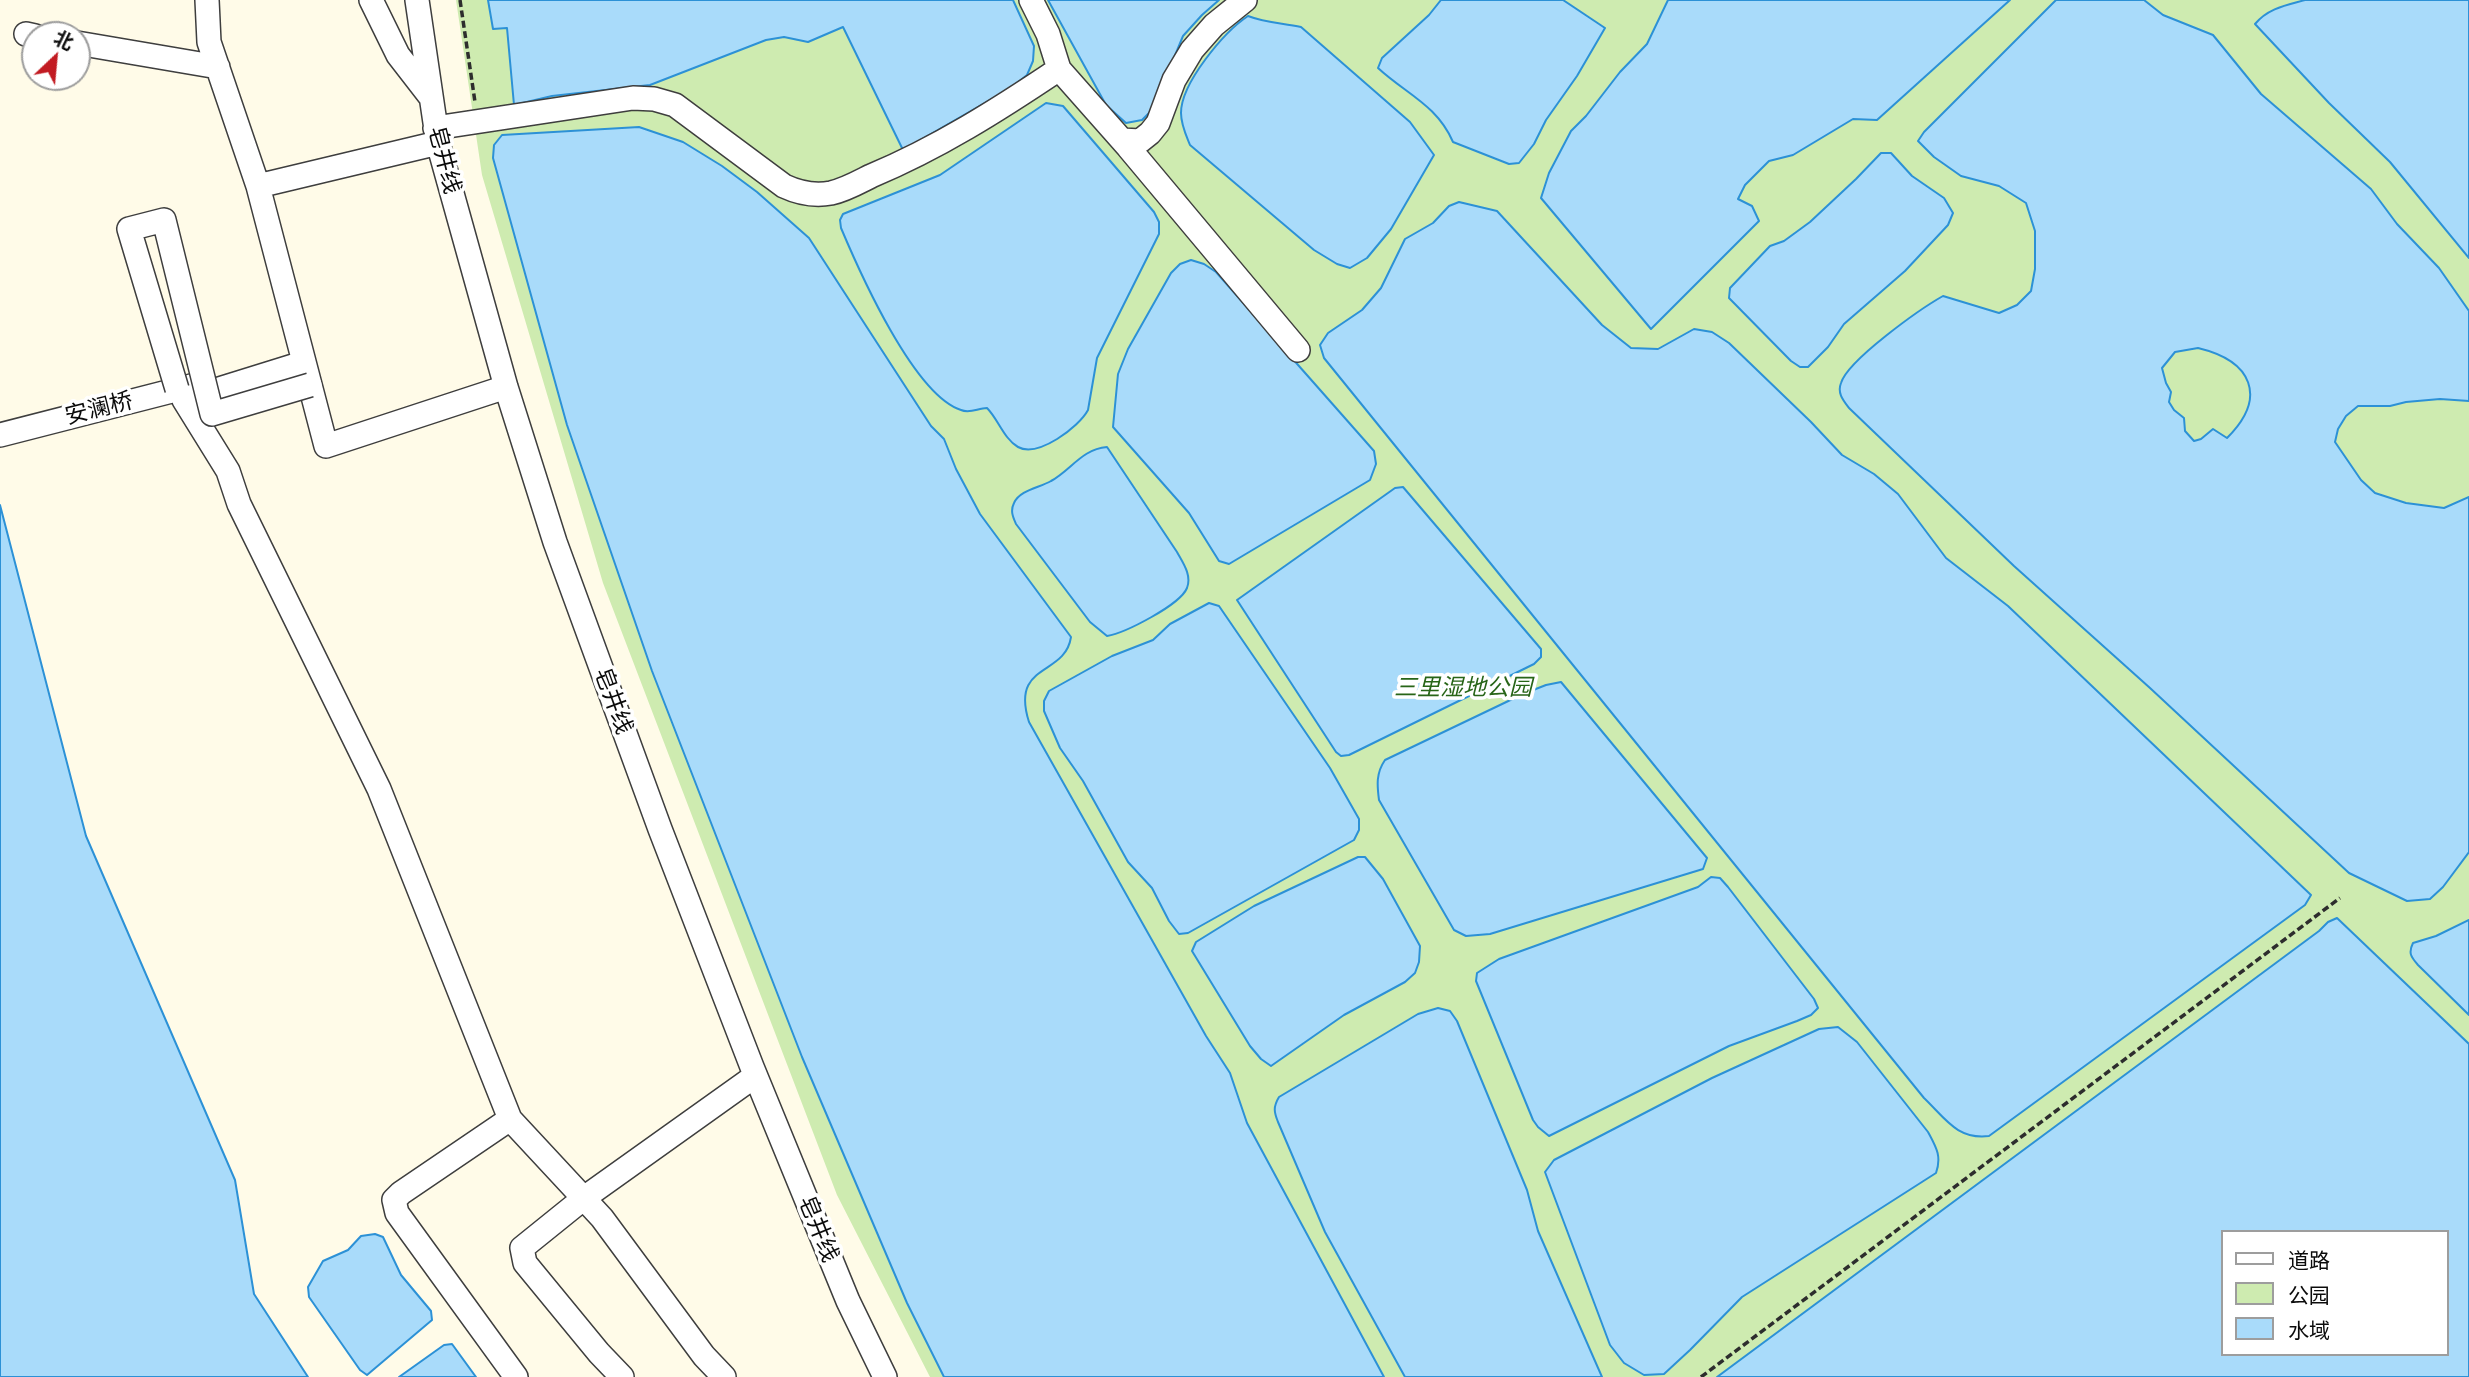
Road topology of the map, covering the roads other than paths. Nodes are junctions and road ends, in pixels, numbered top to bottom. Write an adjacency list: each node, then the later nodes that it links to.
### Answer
1 (207, 0): 7 (street)
2 (371, 0): 9 (street)
3 (417, 0): 9 (street, 皂井线)
4 (1031, 0): 8 (street)
5 (1245, 0): 11 (street)
6 (91, 45): 7 (street)
7 (218, 66): 12 (street)
8 (1059, 69): 10 (street); 11 (street)
9 (431, 98): 10 (street, 皂井线)
10 (437, 136): 12 (street); 16 (street, 皂井线)
11 (1122, 140): 13 (street)
12 (258, 186): 14 (street)
13 (1298, 350)
14 (303, 363): 15 (street); 19 (street)
15 (310, 386): 16 (street); 17 (street, 安澜桥, bridge)
16 (506, 387): 18 (street, 皂井线)
17 (0, 435)
18 (755, 1076): 20 (street); 24 (street, 皂井线)
19 (510, 1119): 20 (street); 21 (street)
20 (584, 1198): 22 (street); 23 (street)
21 (516, 1377)
22 (622, 1377)
23 (724, 1377)
24 (886, 1377)

